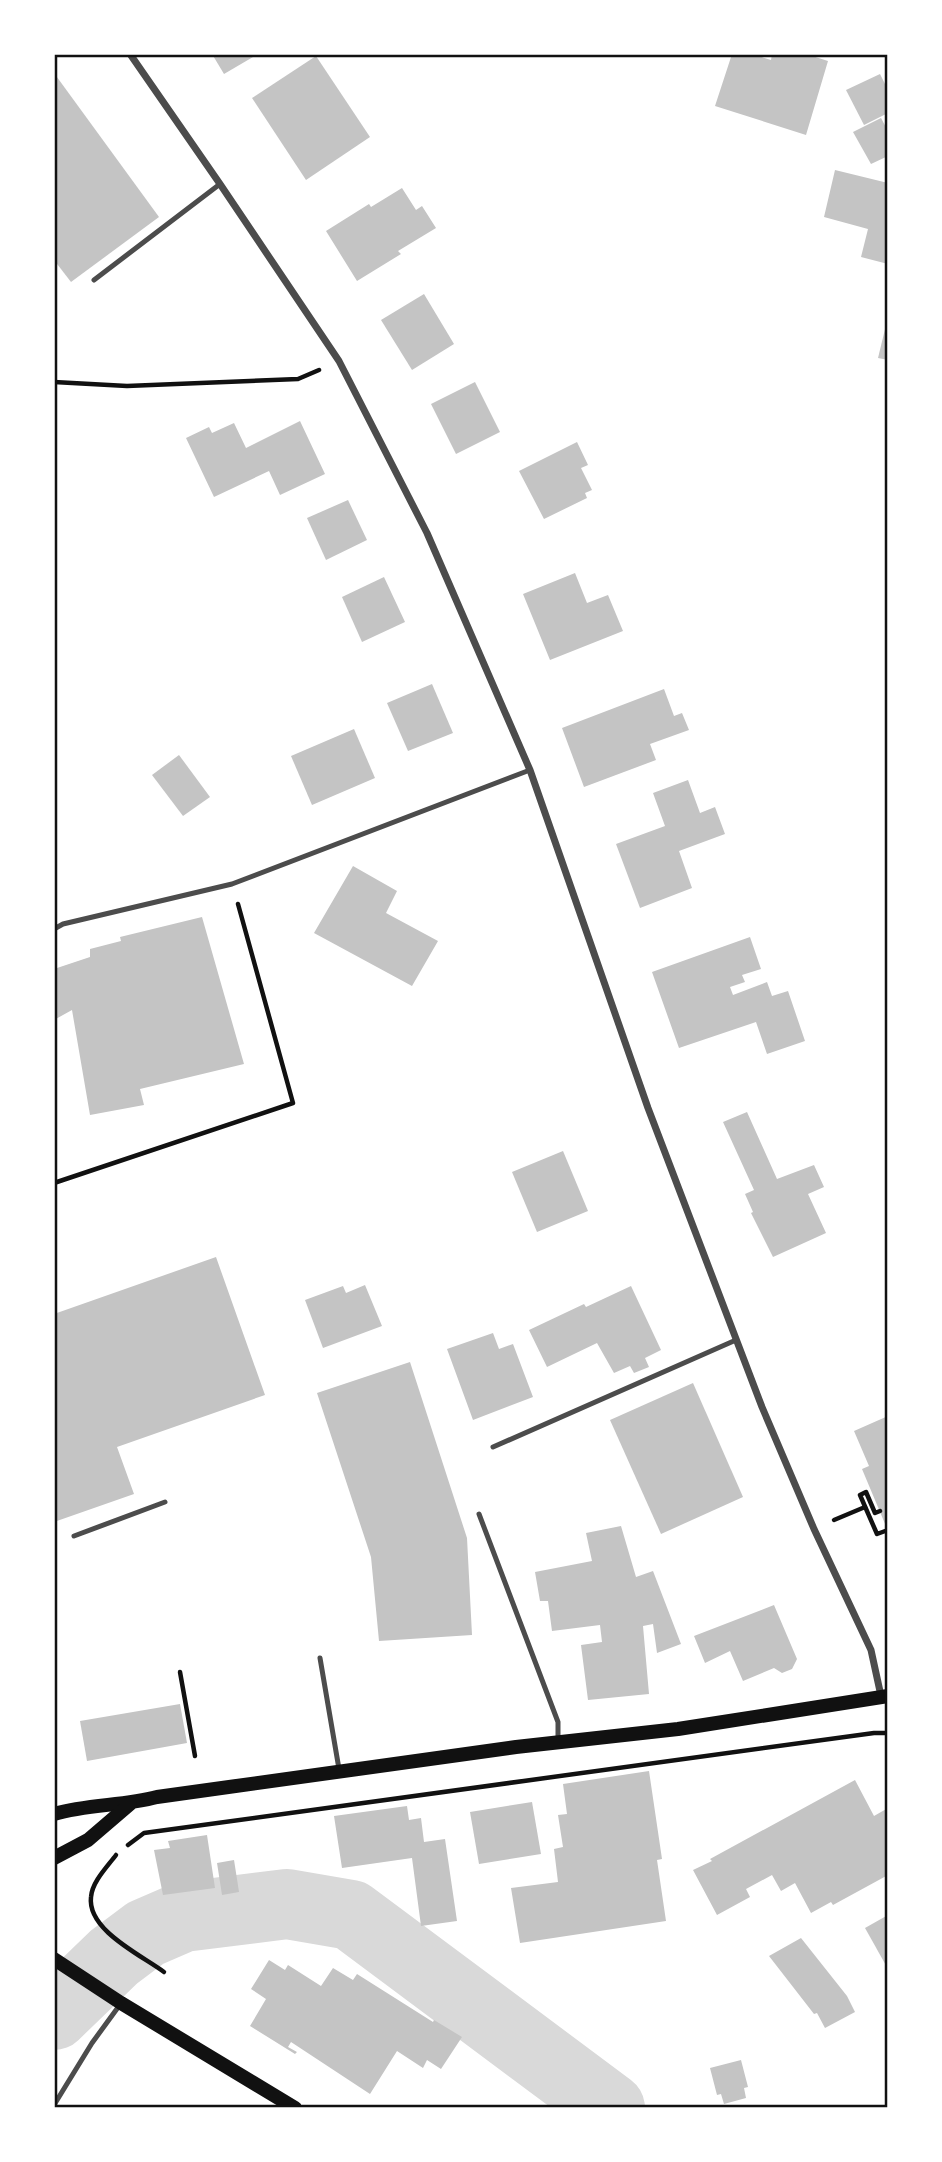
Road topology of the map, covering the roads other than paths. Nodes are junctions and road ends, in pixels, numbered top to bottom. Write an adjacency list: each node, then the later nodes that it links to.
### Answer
1 (130, 54): 2 (street)
2 (220, 184): 3 (lane); 4 (street)
3 (94, 280)
4 (530, 770): 5 (lane); 6 (street)
5 (54, 929)
6 (736, 1340): 7 (lane); 12 (street)
7 (493, 1447)
8 (165, 1502): 10 (lane)
9 (479, 1514): 13 (lane)
10 (74, 1536)
11 (320, 1658): 14 (lane)
12 (885, 1697): 13 (main road)
13 (558, 1744): 14 (main road)
14 (339, 1771): 15 (main road)
15 (130, 1804): 16 (main road); 17 (main road)
16 (54, 1814)
17 (54, 1858)
18 (55, 1959): 19 (main road)
19 (121, 2003): 20 (lane); 21 (main road)
20 (54, 2105)
21 (295, 2108)

